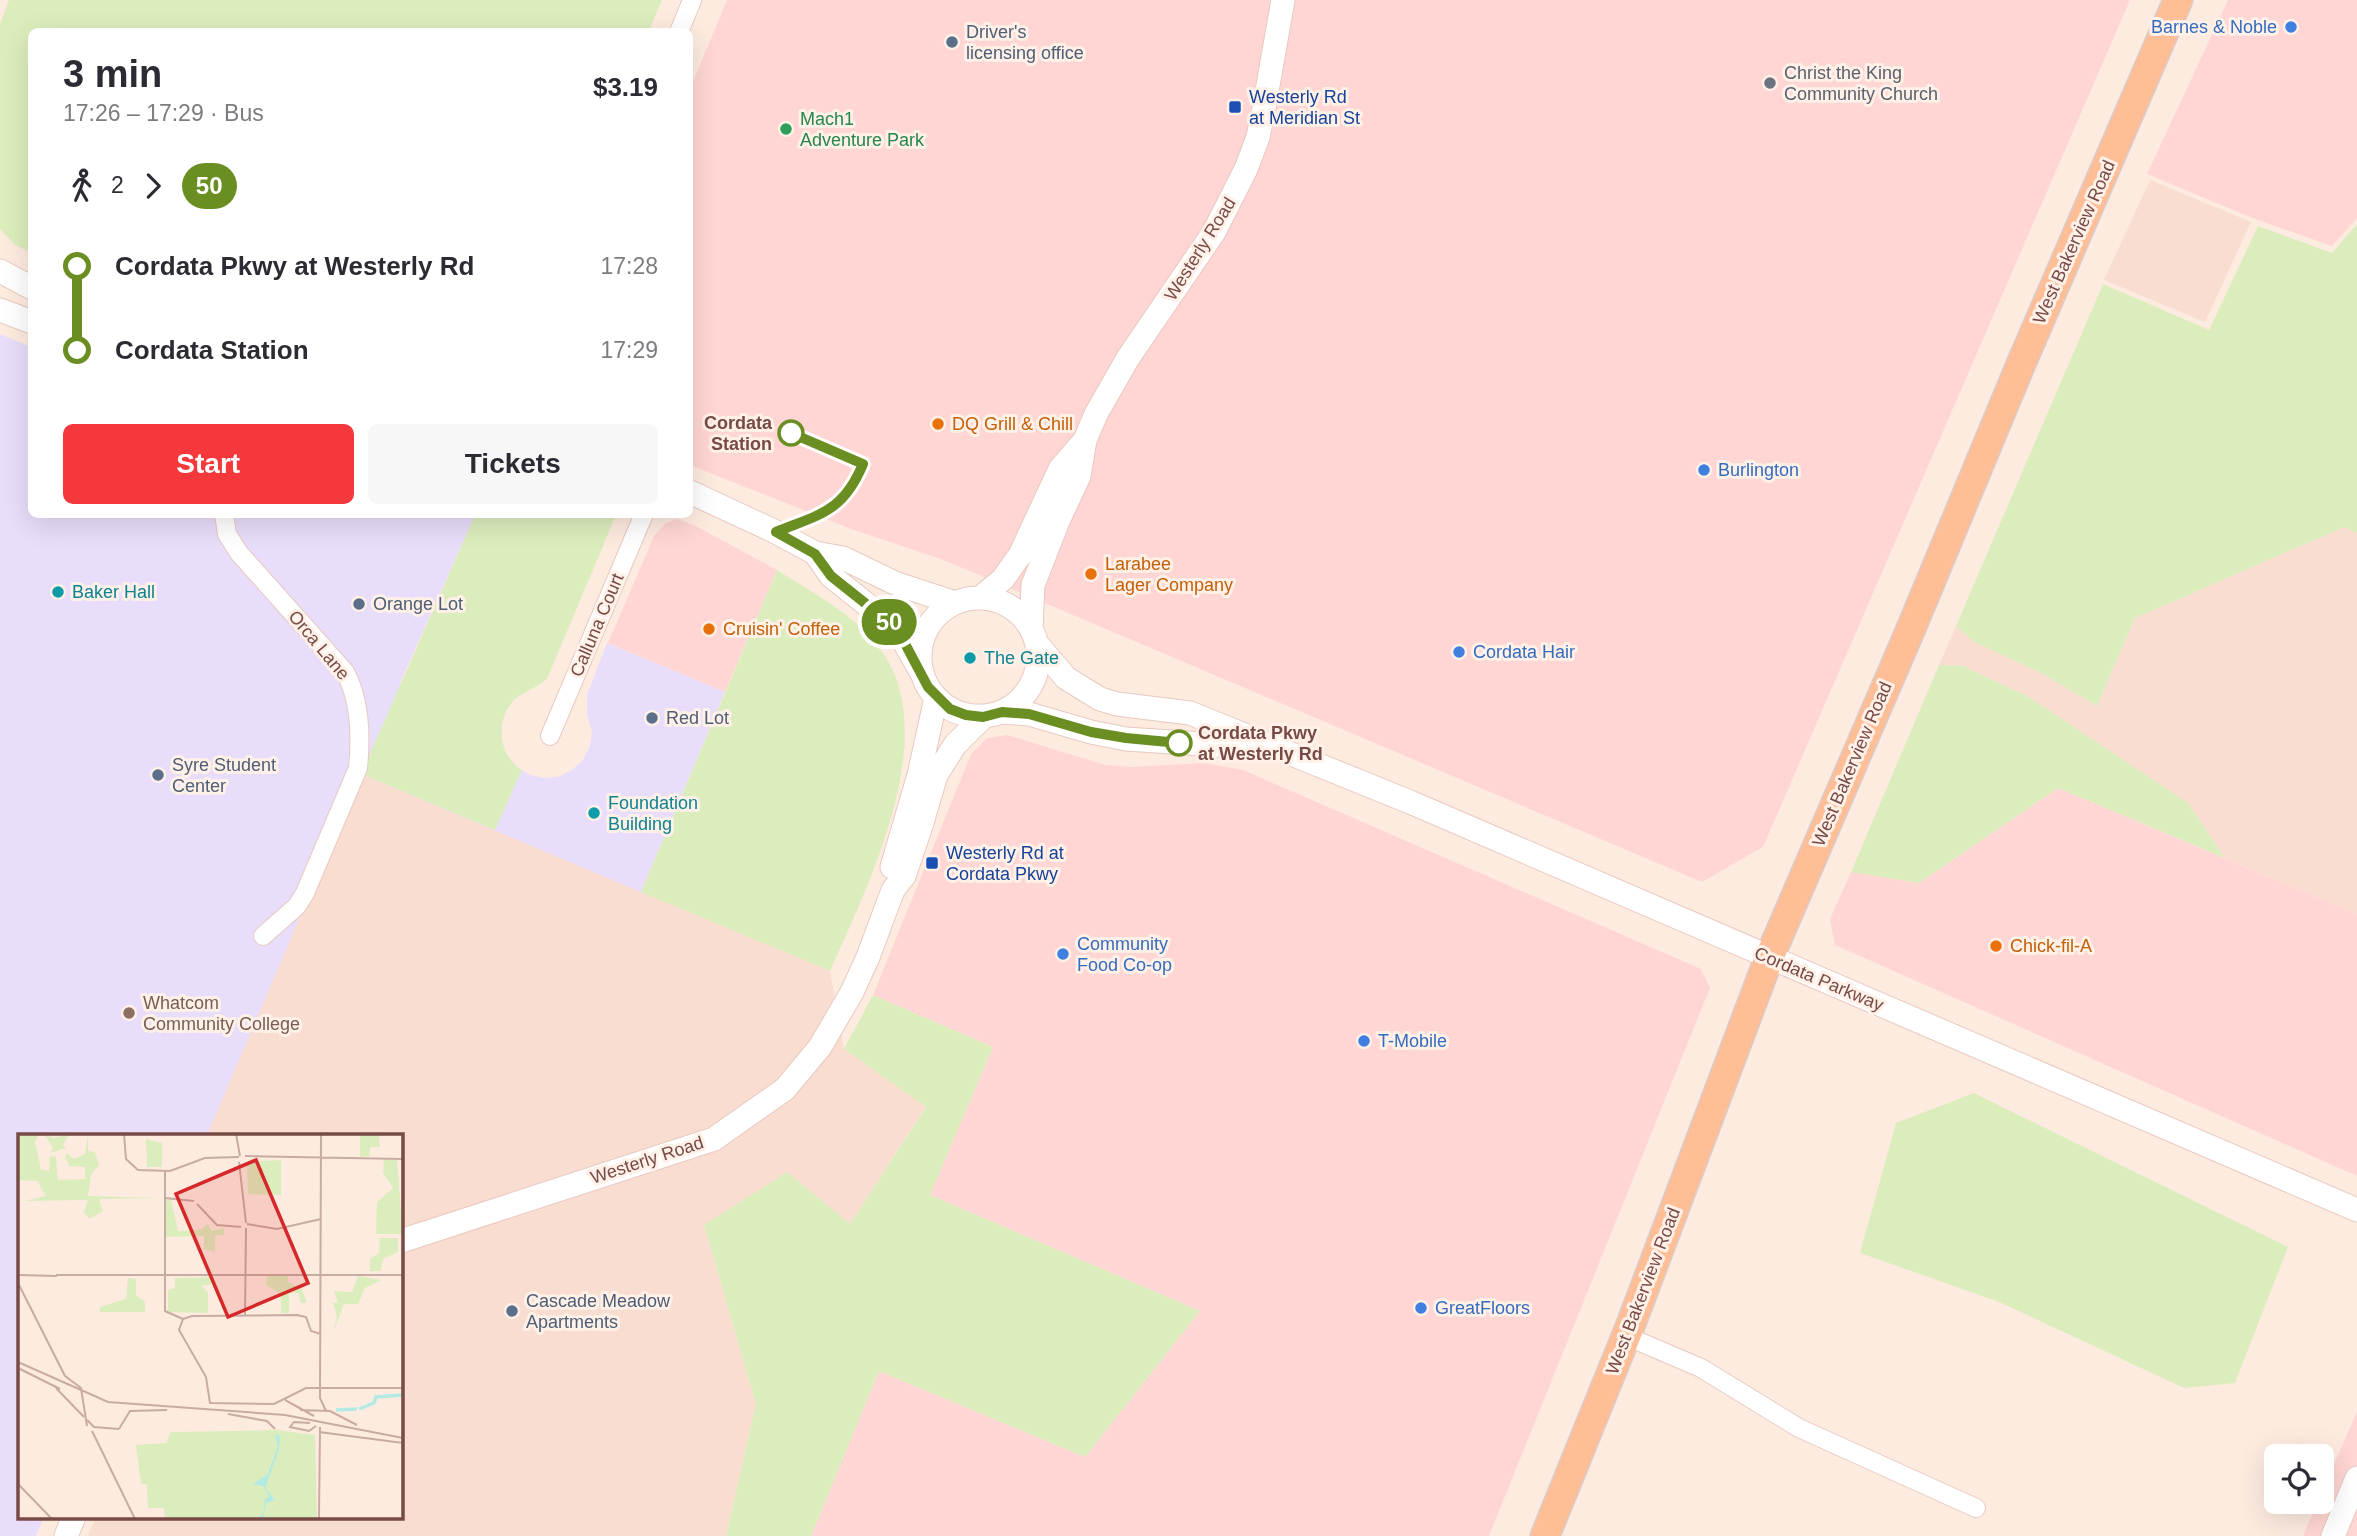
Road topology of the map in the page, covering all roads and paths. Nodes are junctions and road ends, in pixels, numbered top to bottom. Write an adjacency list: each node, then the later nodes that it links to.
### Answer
1 (692, 0): 4 (street)
2 (1283, 0): 9 (street, Westerly Road)
3 (2178, 0): 24 (main road, West Bakerview Road)
4 (681, 28)
5 (0, 271): 6 (street)
6 (28, 286)
7 (0, 310): 8 (street)
8 (28, 320)
9 (1085, 440): 14 (street, Westerly Road); 16 (street, Westerly Road)
10 (693, 493): 13 (street)
11 (225, 518): 23 (street, Orca Lane)
12 (642, 518): 20 (street, Calluna Court)
13 (815, 554): 15 (street); 17 (street)
14 (980, 598): 15 (street); 16 (street)
15 (956, 603): 17 (street)
16 (1035, 637): 19 (street); 21 (street, Cordata Parkway)
17 (923, 675): 18 (street)
18 (936, 698): 19 (street); 22 (street, Westerly Road)
19 (993, 715): 21 (street, Cordata Parkway); 22 (street, Westerly Road)
20 (550, 736)
21 (1280, 748): 24 (street, Cordata Parkway)
22 (893, 890): 26 (street, Westerly Road)
23 (263, 936)
24 (1769, 958): 25 (street, Cordata Parkway); 27 (main road, West Bakerview Road)
25 (2357, 1210)
26 (402, 1241)
27 (1626, 1336): 29 (street); 32 (main road, West Bakerview Road)
28 (2357, 1478): 33 (street)
29 (1976, 1508)
30 (75, 1518): 31 (street)
31 (66, 1536)
32 (1545, 1536)
33 (2333, 1536)

